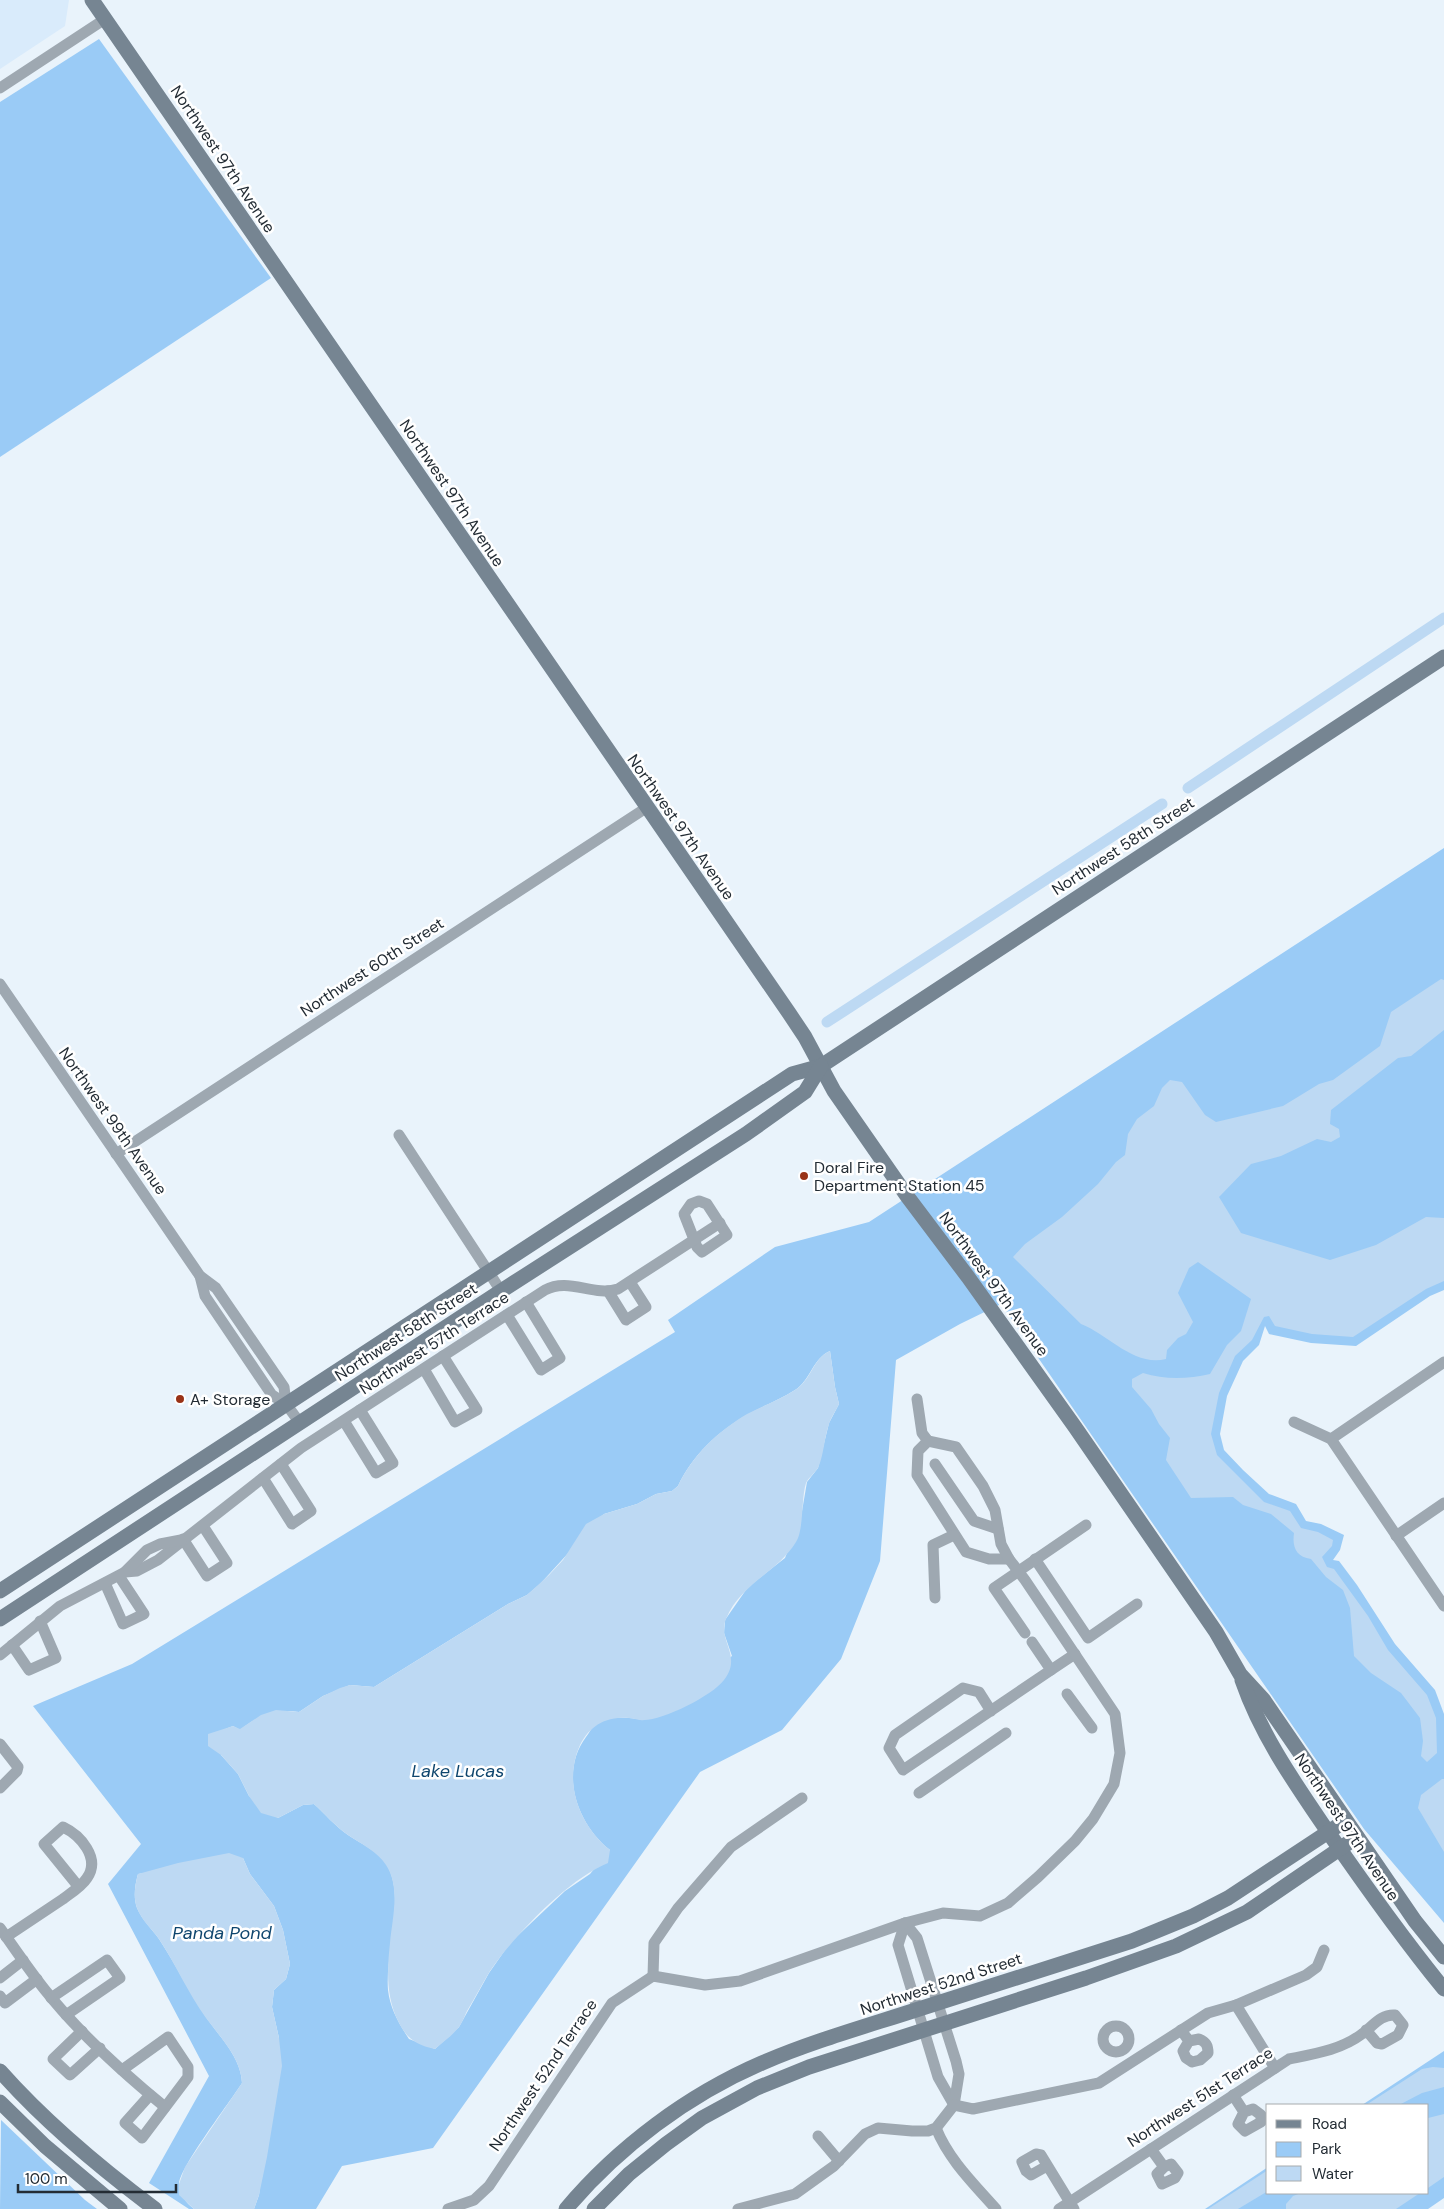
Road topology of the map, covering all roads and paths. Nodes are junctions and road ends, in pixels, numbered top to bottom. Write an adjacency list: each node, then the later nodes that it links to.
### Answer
1 (92, 0): 2 (street, Northwest 97th Avenue)
2 (106, 19): 3 (street); 5 (street, Northwest 97th Avenue)
3 (0, 88)
4 (1444, 657): 7 (street, Northwest 58th Street)
5 (646, 808): 7 (street, Northwest 97th Avenue); 9 (street, Northwest 60th Street)
6 (0, 984): 9 (street, Northwest 99th Avenue)
7 (821, 1066): 11 (street, Northwest 58th Street); 13 (street, Northwest 58th Street); 53 (street, Northwest 97th Avenue)
8 (399, 1136): 11 (street)
9 (116, 1154): 21 (street, Northwest 99th Avenue)
10 (694, 1240): 10 (street); 12 (street)
11 (488, 1271): 13 (street); 21 (street, Northwest 58th Street)
12 (630, 1282): 14 (street); 14 (street)
13 (500, 1291): 25 (street, Northwest 58th Street)
14 (608, 1291): 15 (street, Northwest 57th Terrace)
15 (526, 1302): 16 (street, Northwest 57th Terrace); 16 (street)
16 (507, 1315): 17 (street, Northwest 57th Terrace)
17 (443, 1356): 19 (street, Northwest 57th Terrace); 19 (street)
18 (1444, 1362): 26 (street)
19 (424, 1369): 22 (street, Northwest 57th Terrace)
20 (917, 1399): 27 (street)
21 (286, 1404): 25 (street, Northwest 99th Avenue); 43 (street, Northwest 58th Street)
22 (360, 1410): 23 (street, Northwest 57th Terrace); 23 (street)
23 (344, 1421): 28 (street, Northwest 57th Terrace)
24 (1294, 1422): 26 (street)
25 (300, 1423): 47 (street, Northwest 58th Street)
26 (1331, 1439): 36 (street)
27 (928, 1441): 34 (street); 35 (street)
28 (281, 1464): 30 (street, Northwest 57th Terrace); 30 (street)
29 (935, 1464): 34 (street)
30 (263, 1478): 33 (street, Northwest 57th Terrace)
31 (1444, 1503): 36 (street)
32 (1086, 1525): 39 (street)
33 (204, 1526): 37 (street, Northwest 57th Terrace); 37 (street)
34 (998, 1530): 38 (street)
35 (954, 1535): 38 (street); 44 (street)
36 (1396, 1536): 46 (street)
37 (182, 1539): 41 (street, Northwest 57th Terrace)
38 (1009, 1559): 40 (street)
39 (1035, 1559): 40 (street); 45 (street)
40 (1018, 1571): 50 (street); 52 (street)
41 (122, 1574): 42 (street, Northwest 57th Terrace); 42 (street)
42 (105, 1583): 48 (street, Northwest 57th Terrace)
43 (0, 1591)
44 (935, 1598)
45 (1137, 1604)
46 (1444, 1606)
47 (0, 1619)
48 (40, 1621): 49 (street, Northwest 57th Terrace); 49 (street)
49 (12, 1645): 51 (street, Northwest 57th Terrace)
50 (1075, 1654): 52 (street); 68 (street)
51 (0, 1655)
52 (1051, 1670): 55 (street)
53 (1240, 1674): 62 (street, Northwest 97th Avenue); 63 (street, Northwest 97th Avenue)
54 (1067, 1694): 56 (street)
55 (991, 1710): 55 (street)
56 (1092, 1728)
57 (1006, 1734): 60 (street)
58 (2, 1750): 59 (street)
59 (1, 1786)
60 (918, 1793)
61 (802, 1798): 74 (street)
62 (1345, 1820): 63 (street, Northwest 52nd Street); 64 (street, Northwest 97th Avenue)
63 (1328, 1832): 65 (street, Northwest 97th Avenue); 67 (street, Northwest 52nd Street)
64 (1357, 1837): 65 (street); 72 (street, Northwest 97th Avenue)
65 (1340, 1849): 69 (street); 77 (street, Northwest 97th Avenue)
66 (78, 1886): 66 (street); 70 (street)
67 (1215, 1905): 69 (street); 80 (street, Northwest 52nd Street)
68 (905, 1923): 74 (street); 80 (street); 82 (street)
69 (1225, 1924): 84 (street)
70 (3, 1932): 73 (street)
71 (1324, 1950): 81 (street)
72 (1444, 1957)
73 (23, 1960): 75 (street); 76 (street)
74 (653, 1976): 113 (street, Northwest 52nd Terrace)
75 (0, 1978)
76 (37, 1979): 78 (street); 79 (street)
77 (1444, 1989)
78 (0, 1996)
79 (51, 1998): 83 (street); 83 (street)
80 (938, 2004): 82 (street, Northwest 52nd Street); 84 (street)
81 (1236, 2005): 86 (street); 93 (street)
82 (917, 2010): 85 (street); 96 (street, Northwest 52nd Street)
83 (66, 2015): 88 (street)
84 (944, 2023): 85 (street); 101 (street)
85 (924, 2030): 100 (street); 101 (street)
86 (1181, 2030): 89 (street); 92 (street)
87 (1366, 2030): 93 (street, Northwest 51st Terrace)
88 (82, 2031): 90 (street); 90 (street)
89 (1189, 2041)
90 (100, 2048): 94 (street)
91 (1125, 2049): 92 (street)
92 (1133, 2061): 101 (street)
93 (1275, 2068): 98 (street, Northwest 51st Terrace)
94 (122, 2070): 97 (street); 102 (street)
95 (0, 2071): 112 (street)
96 (713, 2088): 100 (street); 114 (street, Northwest 52nd Street)
97 (150, 2095): 102 (street); 102 (street)
98 (1233, 2095): 103 (street); 106 (street, Northwest 51st Terrace)
99 (0, 2102): 111 (street)
100 (723, 2106): 115 (street)
101 (954, 2106): 104 (street)
102 (165, 2108)
103 (1244, 2112)
104 (936, 2128): 107 (street); 117 (street)
105 (818, 2136): 107 (street)
106 (1151, 2149): 109 (street); 110 (street, Northwest 51st Terrace)
107 (839, 2161): 116 (street)
108 (1047, 2166): 110 (street)
109 (1164, 2167)
110 (1067, 2207)
111 (120, 2209)
112 (155, 2209)
113 (448, 2209)
114 (566, 2209)
115 (594, 2209)
116 (738, 2209)
117 (996, 2209)

